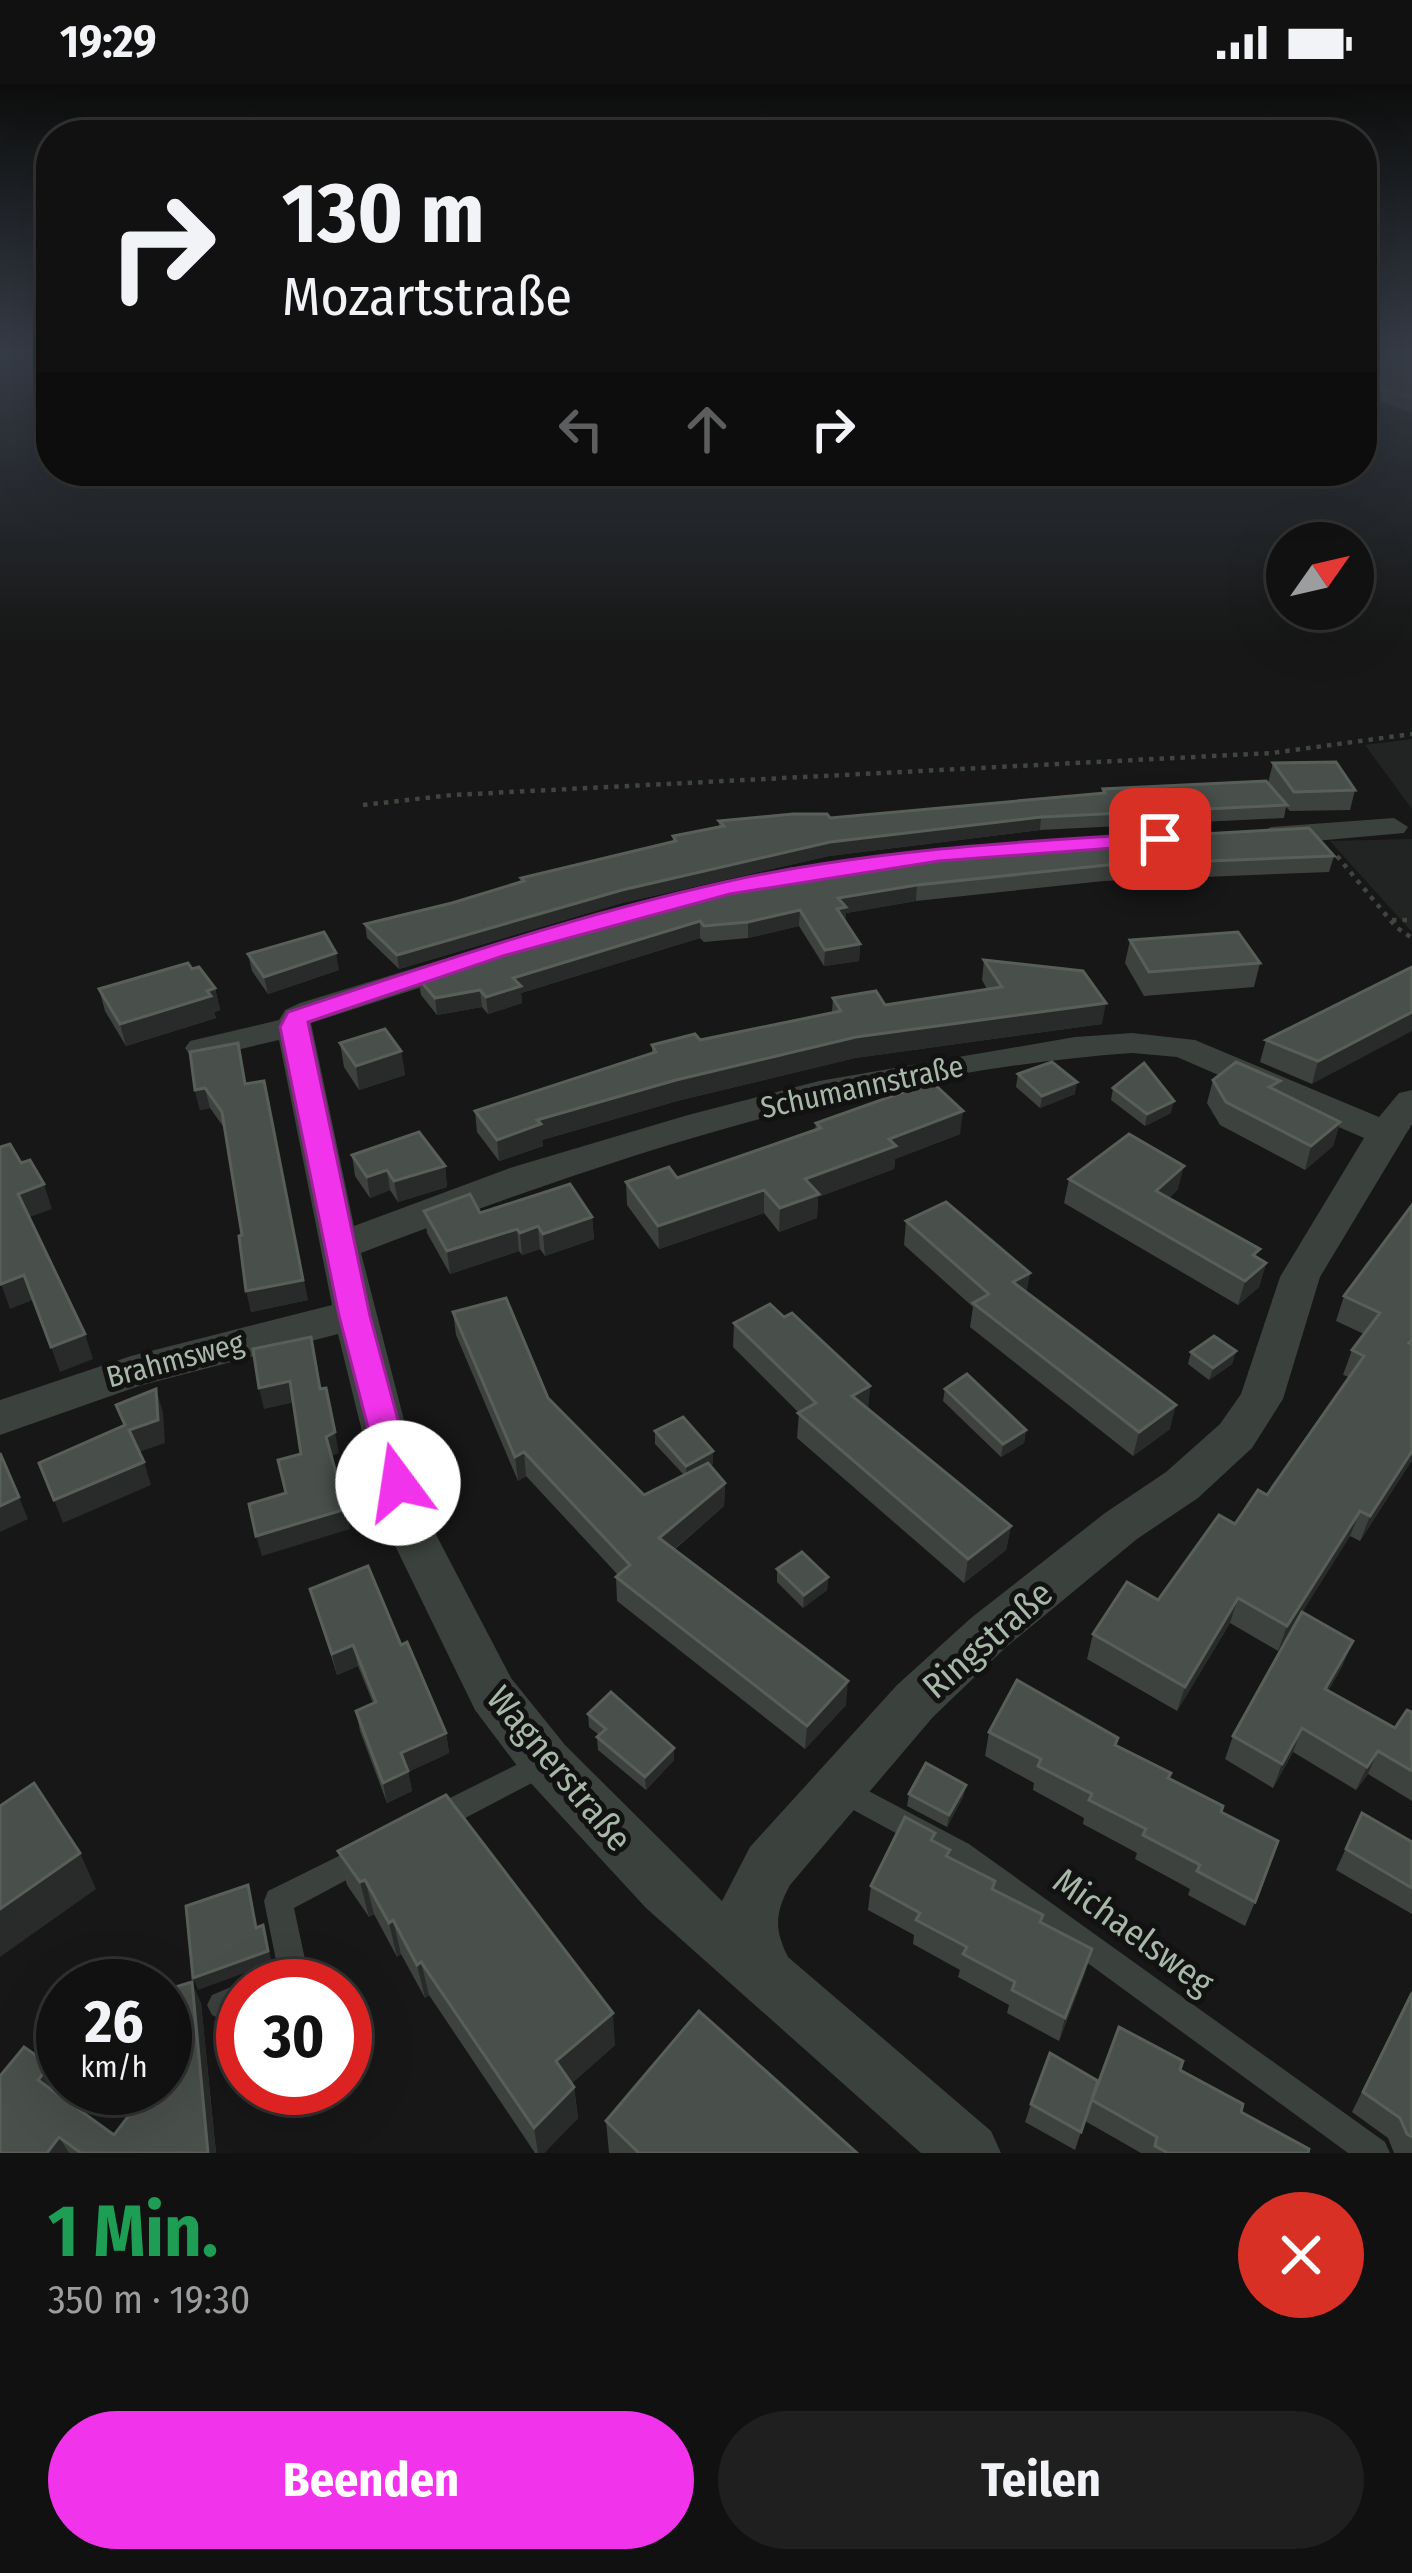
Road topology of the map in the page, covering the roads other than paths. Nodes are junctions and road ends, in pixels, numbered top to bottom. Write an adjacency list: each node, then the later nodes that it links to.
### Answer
1 (1394, 827): 2 (street)
2 (1250, 836)
3 (812, 872): 4 (street)
4 (295, 1022): 5 (street); 7 (street, Wagnerstraße)
5 (202, 1048)
6 (1399, 1117): 7 (street, Schumannstraße); 11 (street, Ringstraße)
7 (342, 1245): 8 (street, Wagnerstraße)
8 (354, 1316): 9 (street, Brahmsweg); 10 (street, Wagnerstraße)
9 (0, 1418)
10 (546, 1762): 12 (lane); 15 (street, Wagnerstraße)
11 (838, 1788): 15 (street, Ringstraße); 17 (lane, Michaelsweg)
12 (422, 1826)
13 (381, 1847): 14 (lane)
14 (290, 1959)
15 (767, 1978): 16 (street)
16 (969, 2153)
17 (1374, 2153)

